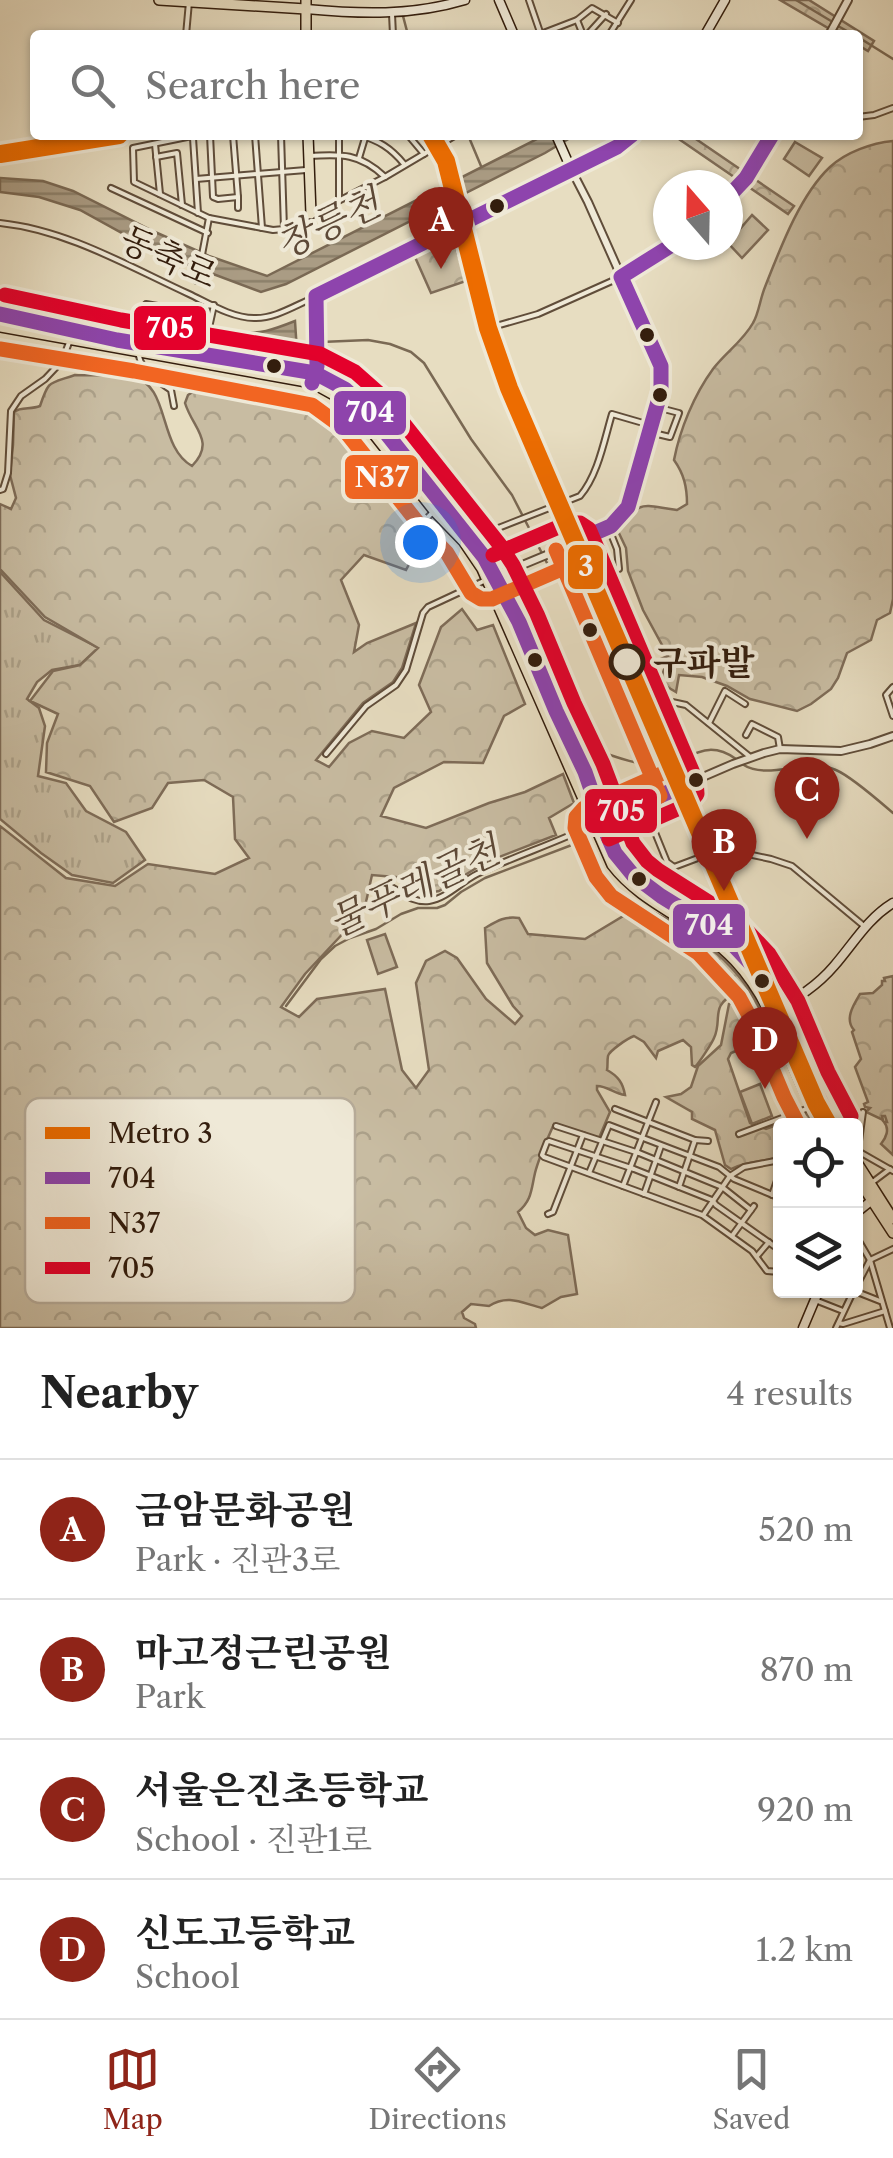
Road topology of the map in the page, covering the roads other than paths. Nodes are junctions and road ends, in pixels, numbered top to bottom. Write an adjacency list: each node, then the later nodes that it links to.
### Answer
1 (158, 0): 8 (main road)
2 (466, 0): 10 (main road)
3 (498, 0): 16 (main road)
4 (529, 0): 17 (street)
5 (631, 0): 13 (street)
6 (725, 0): 22 (main road)
7 (848, 0): 23 (street)
8 (189, 2): 9 (main road); 14 (street)
9 (306, 5): 10 (main road)
10 (395, 13): 15 (street)
11 (606, 14): 12 (street); 13 (street); 20 (street)
12 (576, 20): 18 (street); 19 (street)
13 (618, 23): 21 (street)
14 (186, 30)
15 (393, 30)
16 (512, 30)
17 (538, 30)
18 (552, 30)
19 (582, 30)
20 (590, 30)
21 (612, 30)
22 (708, 30)
23 (831, 30)
24 (893, 108): 25 (street)
25 (863, 116)
26 (174, 140): 41 (street)
27 (192, 140): 55 (street)
28 (210, 140): 54 (street)
29 (234, 140): 52 (street)
30 (256, 140): 51 (street)
31 (282, 140): 50 (street)
32 (308, 140): 43 (main road)
33 (338, 140): 44 (street)
34 (362, 140): 46 (street)
35 (374, 140): 47 (street)
36 (412, 140): 42 (street)
37 (448, 140): 42 (street)
38 (558, 140): 49 (main road)
39 (626, 140): 49 (main road)
40 (769, 140): 56 (street)
41 (155, 144): 45 (street); 58 (street)
42 (424, 154): 47 (street)
43 (309, 156): 44 (street); 48 (main road)
44 (339, 156): 46 (street); 60 (street)
45 (156, 157): 58 (street); 61 (street)
46 (359, 158): 53 (street)
47 (405, 165): 53 (street)
48 (309, 169): 50 (street); 64 (main road)
49 (570, 169): 67 (main road); 72 (street)
50 (282, 172): 51 (street); 69 (street)
51 (258, 174): 52 (street); 68 (street)
52 (236, 176): 54 (street); 59 (street)
53 (385, 177): 60 (street)
54 (213, 178): 55 (street); 59 (street)
55 (196, 179): 63 (street)
56 (743, 181)
57 (111, 188): 70 (street)
58 (160, 194): 61 (street)
59 (238, 198): 62 (street)
60 (339, 200): 64 (street)
61 (182, 205): 63 (street)
62 (238, 208)
63 (198, 213): 65 (street)
64 (311, 214): 69 (street)
65 (209, 218): 68 (street); 70 (street)
66 (0, 224): 77 (street, 동축로)
67 (460, 224): 74 (street); 75 (street); 76 (main road)
68 (262, 228): 69 (street)
69 (284, 228)
70 (208, 233): 73 (street)
71 (653, 257): 72 (street)
72 (621, 277): 81 (street); 90 (street)
73 (198, 279)
74 (481, 288): 75 (street); 81 (street)
75 (472, 290): 84 (street)
76 (316, 296): 77 (street, 동축로); 88 (main road)
77 (214, 306): 86 (street); 87 (street)
78 (68, 307): 83 (street)
79 (0, 316): 80 (main road)
80 (24, 327): 82 (main road); 83 (main road); 85 (main road)
81 (490, 327): 84 (street); 93 (street)
82 (0, 328)
83 (63, 330): 86 (main road)
84 (482, 330): 93 (street)
85 (70, 340): 86 (main road); 92 (street)
86 (137, 348): 87 (main road); 88 (main road); 89 (street)
87 (203, 356): 88 (main road)
88 (313, 378): 94 (main road); 100 (main road)
89 (174, 406)
90 (656, 407): 91 (street); 91 (street)
91 (649, 429): 93 (street); 96 (street)
92 (0, 490)
93 (558, 506): 97 (street); 98 (street)
94 (434, 511): 95 (street); 101 (main road)
95 (428, 529)
96 (609, 529): 98 (street); 99 (street)
97 (483, 534)
98 (574, 542): 100 (street); 103 (street)
99 (618, 569)
100 (497, 575): 101 (street); 114 (main road)
101 (486, 580): 110 (street); 114 (main road)
102 (893, 687): 105 (street)
103 (643, 704): 106 (street); 112 (street)
104 (745, 704): 106 (street)
105 (893, 716)
106 (709, 723): 111 (street)
107 (746, 735): 109 (street)
108 (893, 736): 109 (street)
109 (780, 749): 111 (street)
110 (326, 754)
111 (748, 758): 112 (street)
112 (678, 788): 113 (street); 115 (street)
113 (643, 803): 114 (street); 115 (street)
114 (598, 823): 116 (street); 119 (main road)
115 (714, 845): 118 (street)
116 (386, 884)
117 (893, 902): 118 (main road)
118 (864, 926): 119 (main road)
119 (774, 1010): 121 (main road)
120 (656, 1102): 127 (street)
121 (816, 1105): 124 (main road); 125 (main road); 129 (street)
122 (615, 1109): 127 (street)
123 (863, 1112): 126 (street)
124 (820, 1118)
125 (826, 1118)
126 (862, 1118)
127 (649, 1122): 131 (street); 132 (street)
128 (556, 1126): 130 (street)
129 (739, 1134)
130 (583, 1135): 134 (street); 136 (street)
131 (642, 1138): 134 (street); 135 (street); 137 (street)
132 (695, 1140): 133 (street); 140 (street)
133 (708, 1140)
134 (602, 1141): 137 (street); 139 (street)
135 (662, 1145): 140 (street); 141 (street)
136 (577, 1150): 139 (street); 143 (street); 143 (street)
137 (636, 1154): 141 (street); 144 (street)
138 (863, 1154): 145 (street)
139 (596, 1156): 144 (street); 148 (street)
140 (690, 1156): 146 (street); 150 (street)
141 (656, 1160): 146 (street); 149 (street)
142 (773, 1161): 150 (street)
143 (571, 1166): 148 (street); 162 (street)
144 (631, 1169): 149 (street); 153 (street)
145 (892, 1170): 152 (street)
146 (684, 1171): 154 (street); 155 (street)
147 (863, 1172): 152 (main road)
148 (589, 1173): 153 (street)
149 (650, 1176): 154 (street); 157 (street)
150 (730, 1176): 155 (street); 158 (street)
151 (863, 1184): 159 (main road)
152 (870, 1184): 159 (main road)
153 (624, 1186): 157 (street)
154 (679, 1187): 160 (street)
155 (723, 1188): 160 (street); 165 (street)
156 (773, 1192): 158 (street)
157 (644, 1194): 163 (street)
158 (772, 1195)
159 (875, 1198): 161 (main road); 164 (main road); 166 (main road)
160 (714, 1202): 163 (street); 165 (street)
161 (861, 1208)
162 (548, 1214)
163 (703, 1216): 167 (street)
164 (893, 1219)
165 (741, 1222): 167 (street); 170 (street)
166 (893, 1233)
167 (732, 1236): 170 (street)
168 (863, 1248): 171 (street)
169 (893, 1249): 171 (street)
170 (757, 1256): 173 (street)
171 (870, 1260): 172 (street); 178 (street)
172 (863, 1270)
173 (773, 1271)
174 (863, 1294): 178 (street)
175 (816, 1298): 182 (main road)
176 (822, 1298): 180 (street)
177 (850, 1298): 180 (street)
178 (882, 1302): 179 (street)
179 (885, 1311): 181 (street); 183 (street)
180 (844, 1312): 181 (street)
181 (837, 1325)
182 (803, 1328)
183 (890, 1328)

